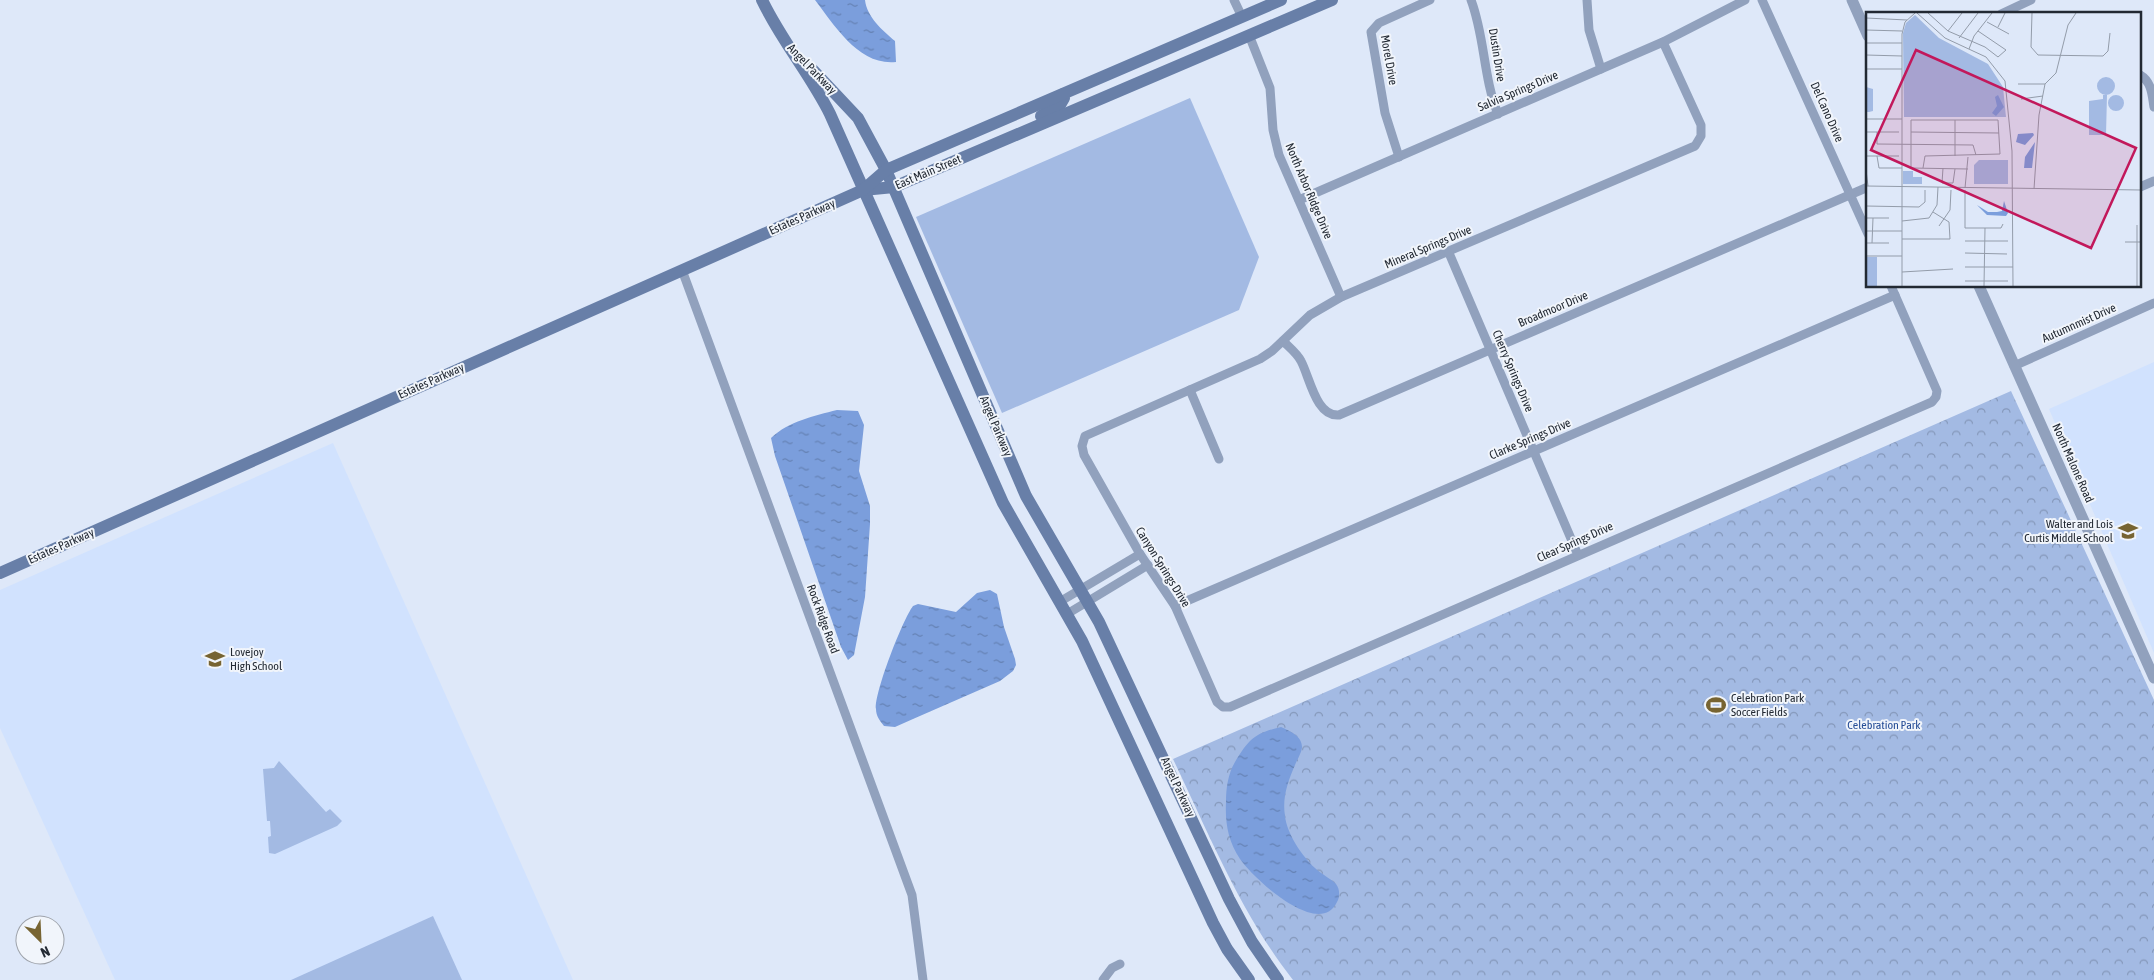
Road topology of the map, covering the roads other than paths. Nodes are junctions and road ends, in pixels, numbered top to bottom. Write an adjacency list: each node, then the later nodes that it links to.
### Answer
1 (762, 0): 16 (main road)
2 (1234, 0): 13 (street)
3 (1280, 0): 13 (main road, East Main Street)
4 (1332, 0): 15 (main road, East Main Street)
5 (1430, 0): 24 (street, Morel Drive)
6 (1471, 0): 22 (street, Dustin Drive)
7 (1587, 0): 18 (street)
8 (1745, 0): 17 (street, Salvia Springs Drive)
9 (1762, 0): 31 (street, Del Cano Drive)
10 (1852, 0): 14 (street)
11 (2031, 0): 12 (street)
12 (2005, 12)
13 (1242, 17): 15 (main road); 20 (main road, East Main Street)
14 (1866, 32)
15 (1250, 35): 23 (main road, East Main Street); 32 (street, North Arbor Ridge Drive)
16 (785, 41): 25 (main road, Angel Parkway); 30 (main road, Angel Parkway)
17 (1663, 42): 18 (street, Salvia Springs Drive); 34 (street, Mineral Springs Drive)
18 (1601, 69): 22 (street, Salvia Springs Drive)
19 (2142, 76): 21 (street)
20 (1063, 94): 23 (main road); 25 (main road, East Main Street)
21 (2154, 107)
22 (1498, 114): 24 (street, Salvia Springs Drive)
23 (997, 143): 28 (main road, East Main Street)
24 (1399, 157): 32 (street, Salvia Springs Drive)
25 (886, 170): 28 (main road, Angel Parkway); 30 (main road, East Main Street)
26 (2154, 180): 27 (street)
27 (2142, 186)
28 (894, 187): 30 (main road, East Main Street); 51 (main road, Angel Parkway)
29 (1866, 188): 31 (street, Broadmoor Drive)
30 (863, 190): 35 (main road, Estates Parkway); 52 (main road, Angel Parkway)
31 (1850, 194): 33 (street, Del Cano Drive); 41 (street, Broadmoor Drive)
32 (1299, 200): 38 (street, North Arbor Ridge Drive)
33 (1866, 230)
34 (1449, 253): 38 (street, Mineral Springs Drive); 41 (street, Cherry Springs Drive)
35 (682, 270): 50 (main road, Estates Parkway); 59 (street, Rock Ridge Road)
36 (1980, 288): 42 (street, North Malone Road)
37 (1893, 290): 45 (street, Clarke Springs Drive); 48 (street, Clear Springs Drive)
38 (1341, 297): 40 (street, Mineral Springs Drive)
39 (2154, 303): 42 (street, Autumnmist Drive)
40 (1283, 341): 41 (street, Broadmoor Drive); 43 (street, Mineral Springs Drive)
41 (1491, 350): 45 (street, Cherry Springs Drive)
42 (2014, 366): 56 (street, North Malone Road)
43 (1190, 390): 44 (street, Mineral Springs Drive); 46 (street)
44 (1083, 441): 47 (street, Canyon Springs Drive)
45 (1534, 451): 48 (street, Cherry Springs Drive); 54 (street, Clarke Springs Drive)
46 (1219, 459)
47 (1140, 554): 49 (street, Canyon Springs Drive); 51 (street)
48 (1578, 554): 57 (street, Clear Springs Drive)
49 (1148, 566): 53 (street); 54 (street, Canyon Springs Drive)
50 (0, 573)
51 (1080, 589): 52 (street); 53 (main road, Angel Parkway)
52 (1061, 601): 55 (main road, Angel Parkway)
53 (1088, 602): 55 (street); 62 (main road, Angel Parkway)
54 (1175, 606): 57 (street, Canyon Springs Drive)
55 (1068, 614): 61 (main road, Angel Parkway)
56 (2154, 678)
57 (1223, 707)
58 (1120, 964): 60 (street)
59 (923, 980)
60 (1103, 980)
61 (1249, 980)
62 (1278, 980)

